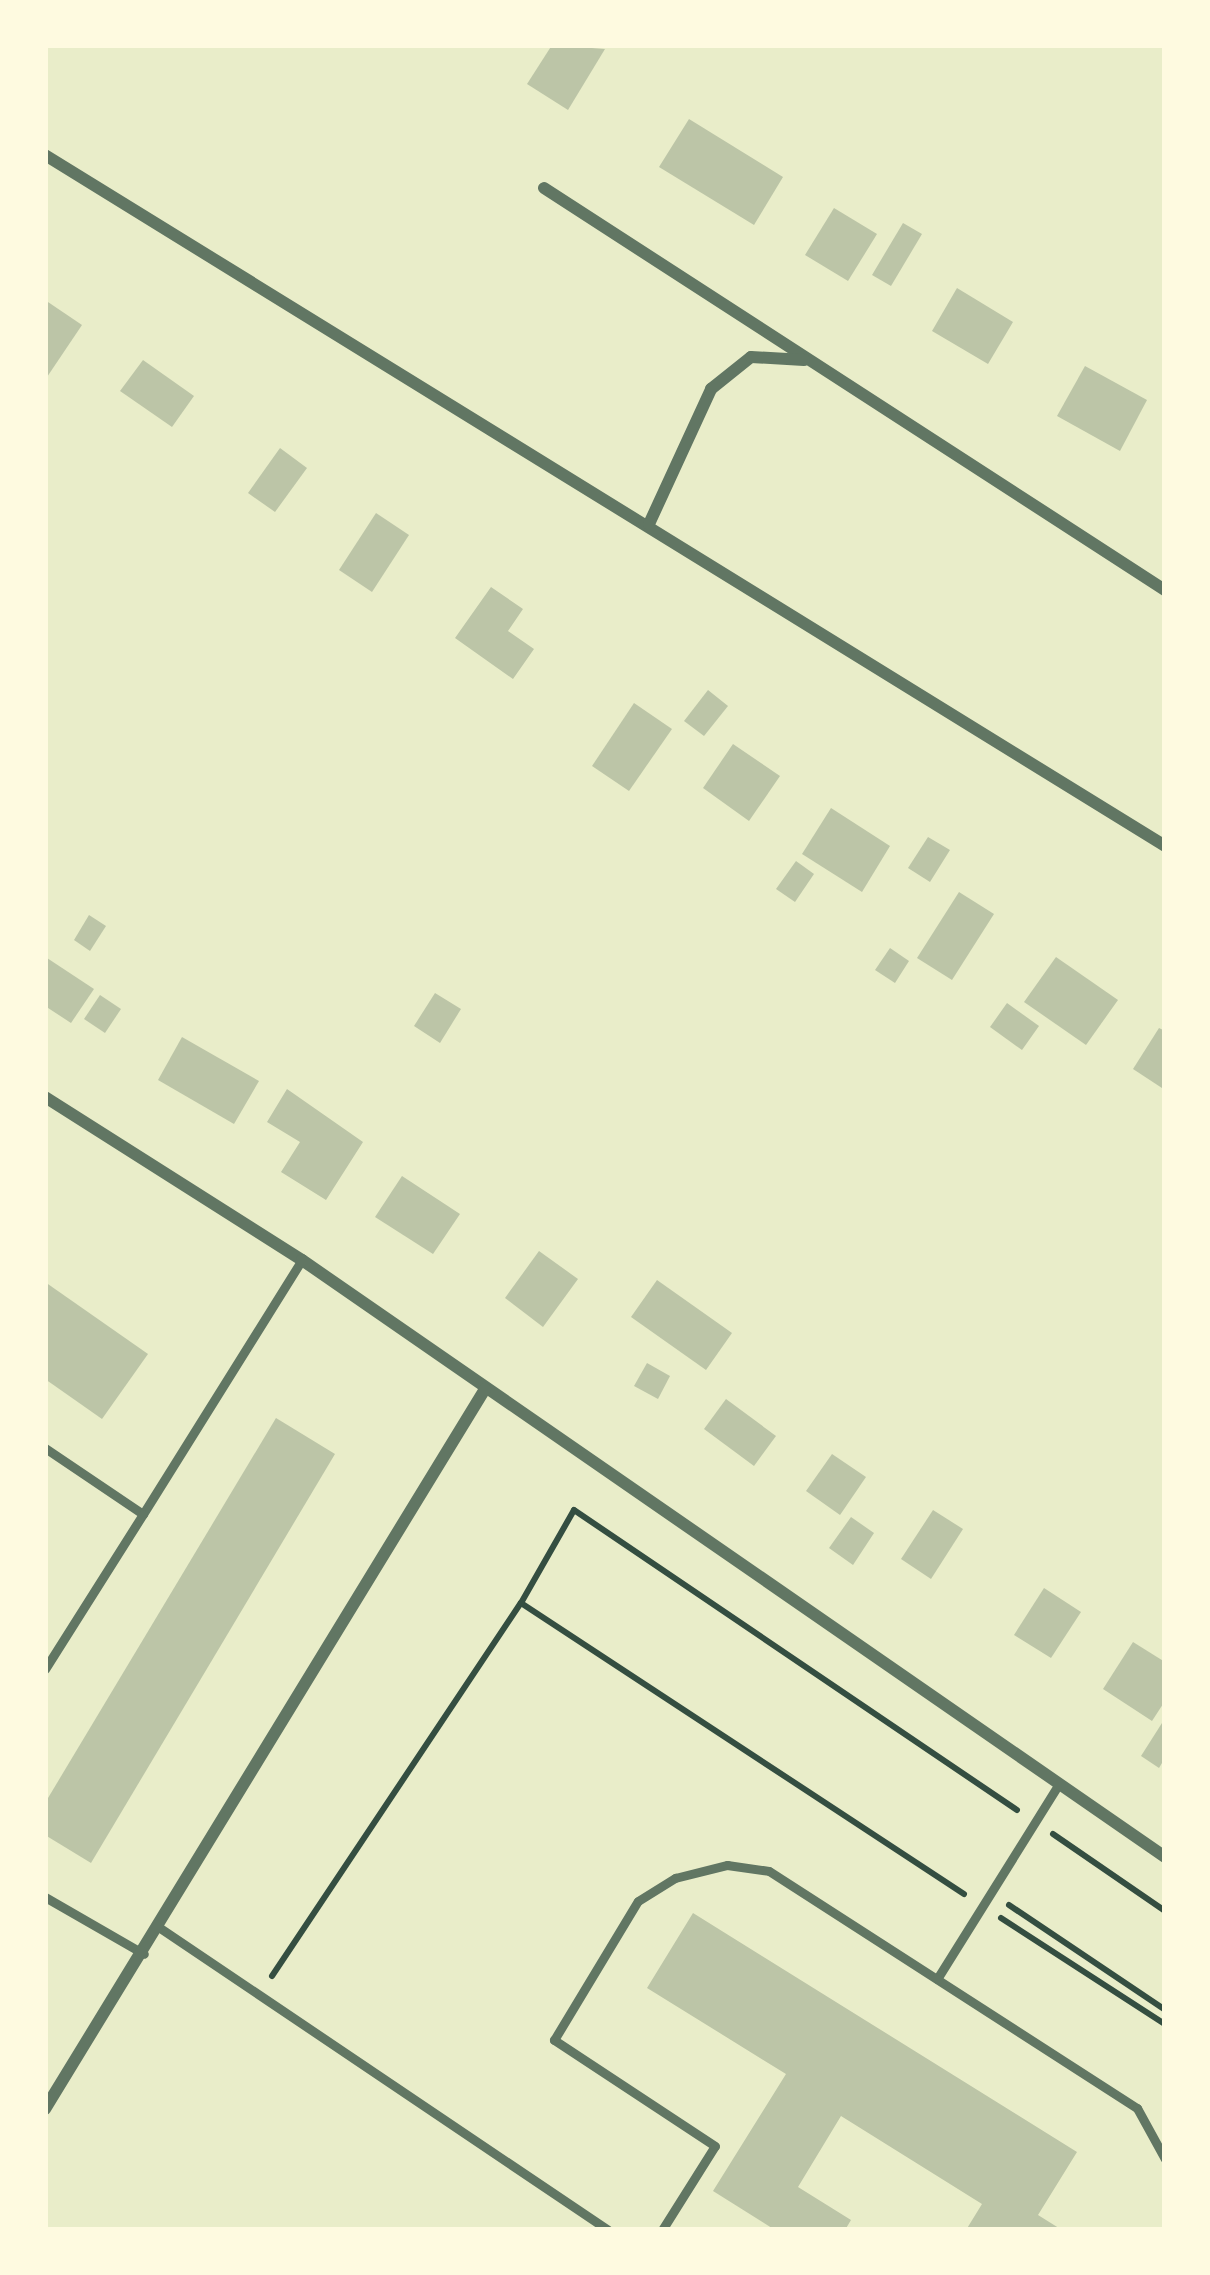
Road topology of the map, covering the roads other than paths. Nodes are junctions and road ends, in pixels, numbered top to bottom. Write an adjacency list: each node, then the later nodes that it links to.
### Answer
1 (45, 154): 4 (street)
2 (544, 188): 3 (street)
3 (805, 360): 4 (street); 5 (street)
4 (649, 524): 6 (street)
5 (1165, 590)
6 (1165, 847)
7 (45, 1097): 8 (street)
8 (302, 1260): 9 (street); 11 (lane)
9 (485, 1389): 13 (street); 16 (street)
10 (45, 1448): 11 (lane)
11 (143, 1514): 12 (lane)
12 (45, 1669)
13 (1060, 1784): 14 (street); 18 (lane)
14 (1165, 1857)
15 (45, 1898): 17 (lane)
16 (160, 1928): 17 (street); 22 (lane)
17 (144, 1954): 19 (street)
18 (937, 1979): 20 (lane); 21 (lane)
19 (45, 2109)
20 (1165, 2159)
21 (666, 2229)
22 (608, 2230)

